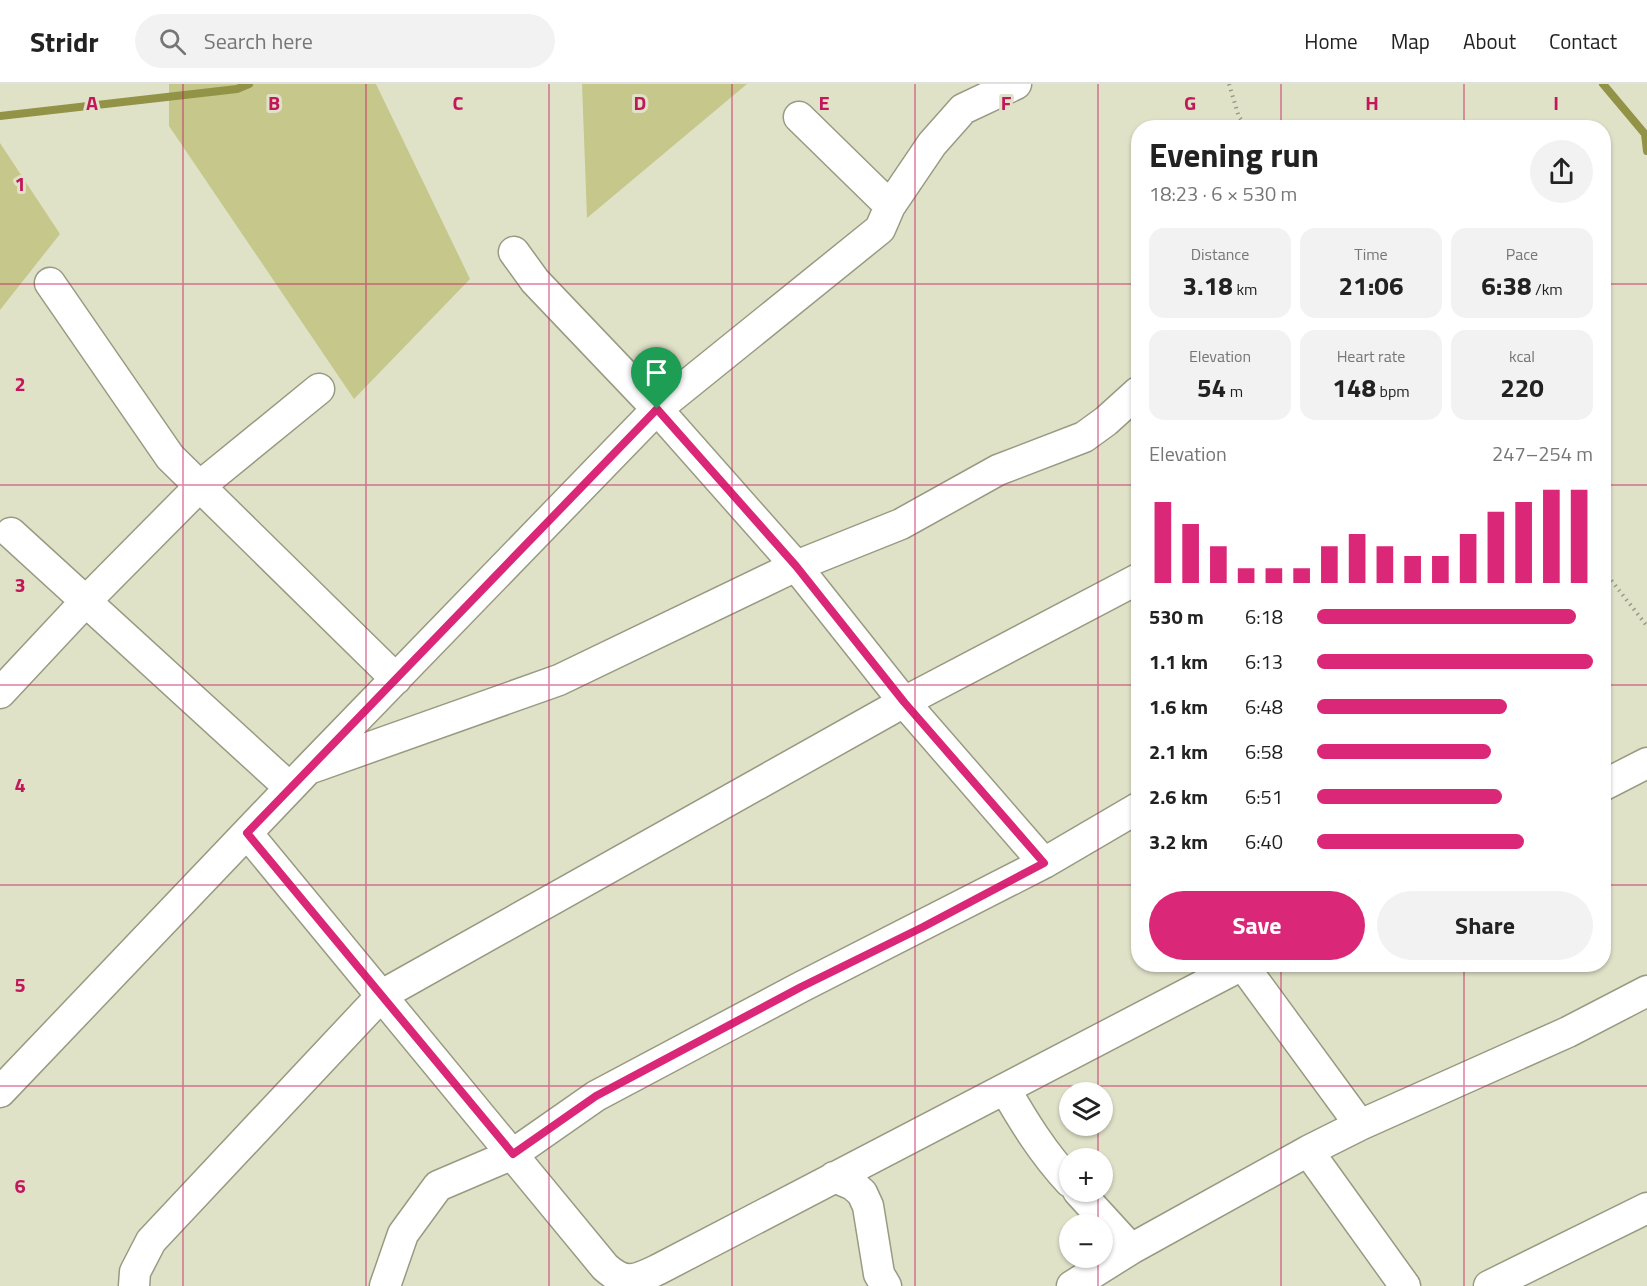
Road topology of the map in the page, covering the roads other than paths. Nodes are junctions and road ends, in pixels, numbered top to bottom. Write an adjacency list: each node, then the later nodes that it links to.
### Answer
1 (1016, 84): 3 (street)
2 (799, 117): 3 (street)
3 (890, 207): 8 (street)
4 (513, 252): 8 (street)
5 (50, 283): 9 (street)
6 (319, 389): 9 (street)
7 (1131, 398): 11 (street)
8 (657, 409): 11 (street); 14 (street)
9 (200, 486): 13 (street); 14 (street)
10 (11, 533): 13 (street)
11 (796, 566): 16 (street); 18 (street)
12 (1131, 583): 16 (street)
13 (86, 601): 15 (street); 18 (street)
14 (396, 679): 18 (street)
15 (0, 693)
16 (904, 702): 22 (street); 26 (street)
17 (1647, 763): 19 (street)
18 (299, 779): 21 (street)
19 (1611, 781)
20 (1131, 816): 22 (street)
21 (247, 833): 26 (street); 28 (street)
22 (1044, 863): 31 (street)
23 (1230, 972): 27 (street)
24 (1248, 972): 29 (street)
25 (1647, 991): 29 (street)
26 (382, 995): 31 (street); 37 (street)
27 (1005, 1089): 32 (street); 33 (street)
28 (0, 1092)
29 (1360, 1125): 30 (street)
30 (1308, 1151): 36 (street); 41 (street)
31 (513, 1154): 33 (street); 38 (street)
32 (1059, 1170)
33 (834, 1177): 39 (street)
34 (1088, 1202): 36 (street)
35 (1647, 1208): 42 (street)
36 (1131, 1250): 40 (street)
37 (134, 1286)
38 (386, 1286)
39 (886, 1286)
40 (1072, 1286)
41 (1405, 1286)
42 (1489, 1286)

